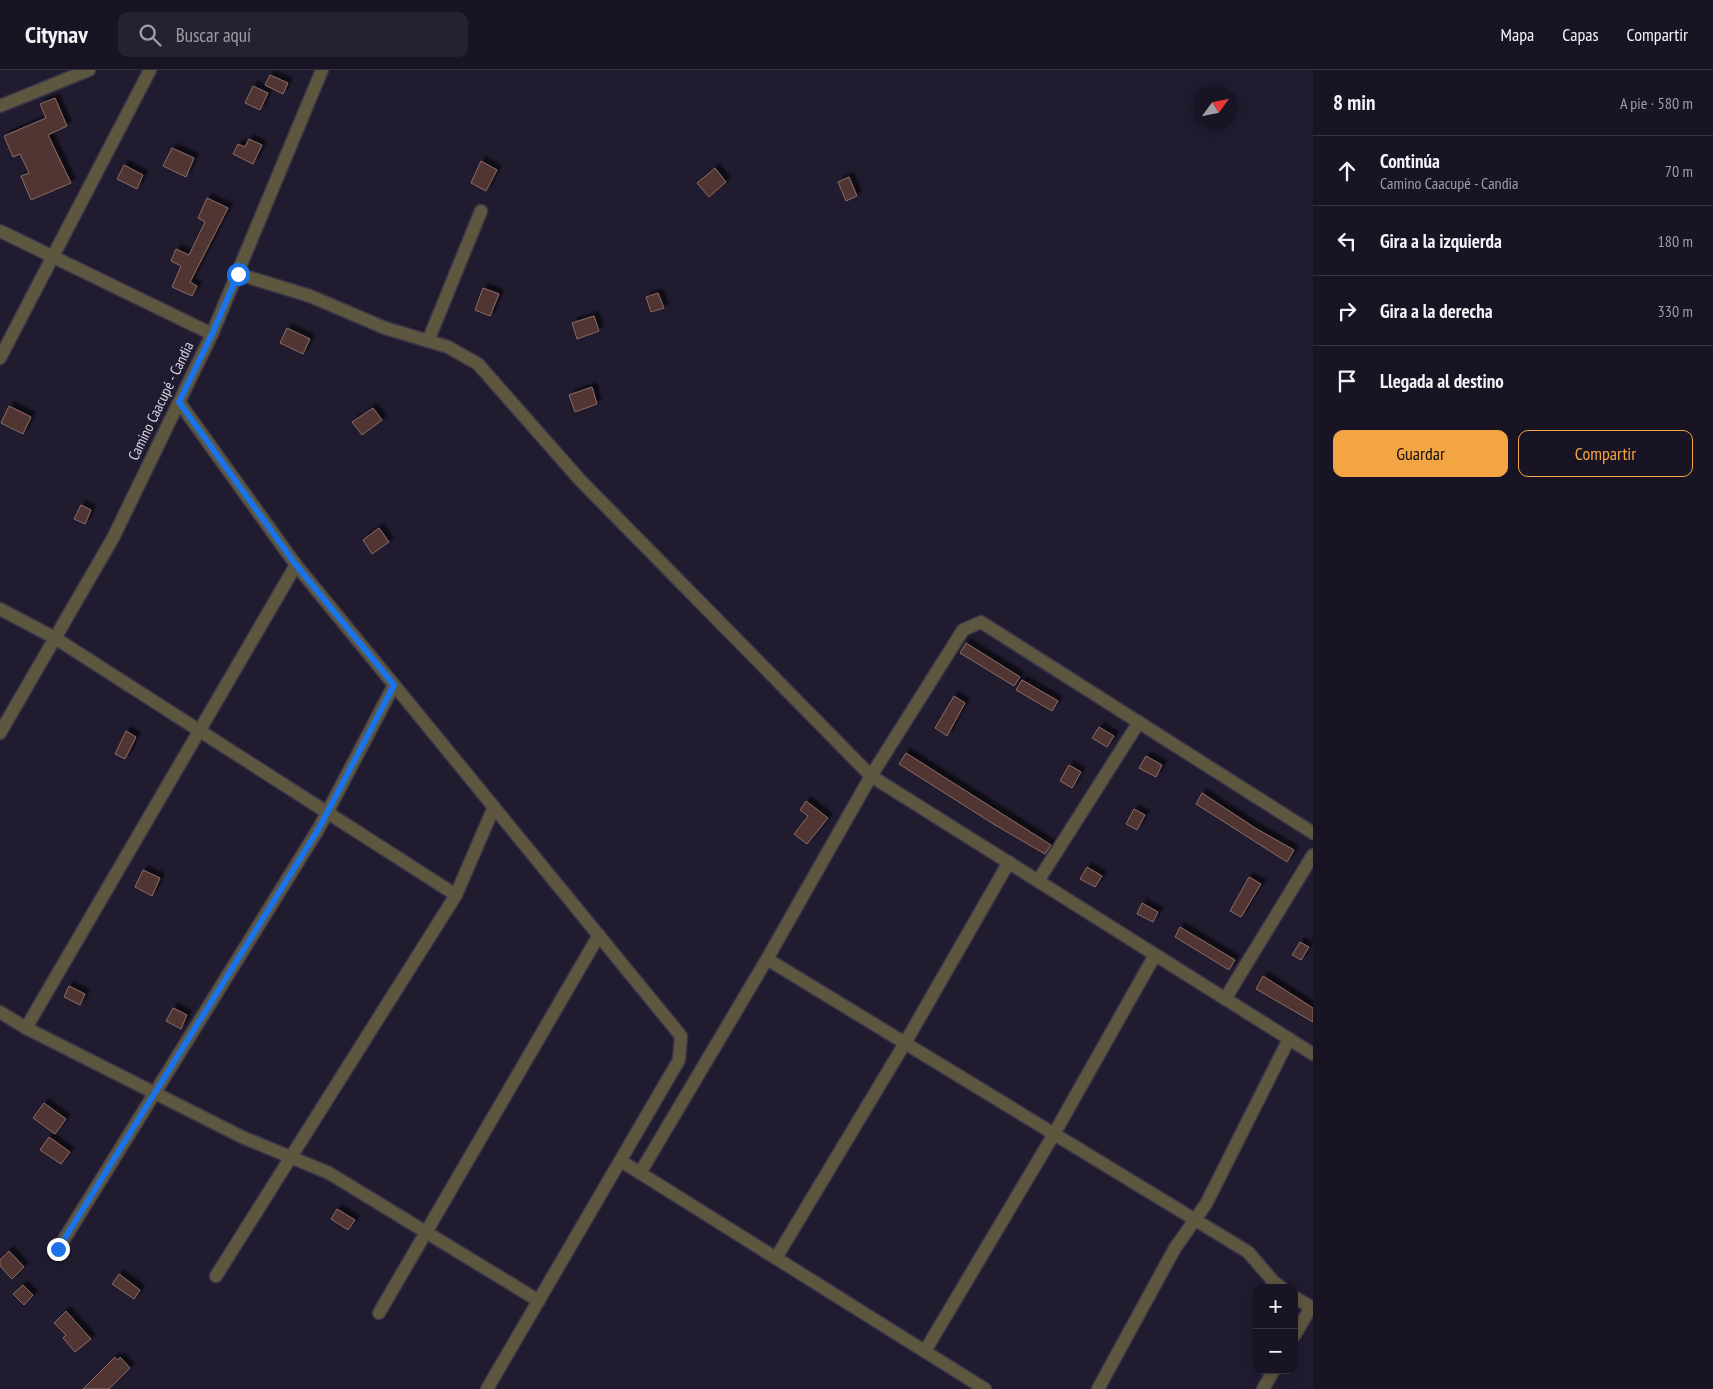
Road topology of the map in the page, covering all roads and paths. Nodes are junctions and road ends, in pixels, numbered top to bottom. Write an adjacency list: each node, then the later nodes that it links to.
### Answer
1 (89, 70): 4 (street)
2 (150, 70): 7 (street)
3 (322, 70): 8 (street, Camino Caacupé - Candia)
4 (0, 106)
5 (481, 211): 10 (street)
6 (0, 232): 7 (street)
7 (52, 258): 9 (street); 11 (street)
8 (238, 274): 9 (street, Camino Caacupé - Candia); 10 (street)
9 (212, 334): 12 (street, Camino Caacupé - Candia)
10 (428, 341): 20 (street)
11 (0, 358)
12 (179, 402): 13 (street); 15 (street, Camino Caacupé - Candia)
13 (296, 565): 16 (street); 18 (street)
14 (0, 609): 15 (street)
15 (55, 638): 18 (street); 19 (street, Camino Caacupé - Candia)
16 (394, 685): 21 (street); 22 (street)
17 (1139, 722): 20 (street); 23 (street); 26 (street)
18 (199, 731): 22 (street); 33 (street)
19 (0, 733)
20 (871, 776): 25 (street); 30 (street)
21 (494, 806): 27 (street); 28 (street)
22 (327, 813): 27 (street); 37 (street)
23 (1313, 833)
24 (1313, 856): 31 (street)
25 (1008, 862): 26 (street); 35 (street)
26 (1038, 881): 29 (street)
27 (456, 895): 39 (street)
28 (599, 935): 40 (street); 43 (street)
29 (1155, 955): 31 (street); 38 (street)
30 (767, 959): 35 (street); 41 (street)
31 (1225, 999): 34 (street)
32 (0, 1012): 33 (street)
33 (26, 1028): 37 (street)
34 (1289, 1039): 36 (street); 42 (street)
35 (905, 1043): 38 (street); 45 (street)
36 (1313, 1054)
37 (155, 1093): 39 (street); 44 (street)
38 (1054, 1134): 42 (street); 52 (street)
39 (291, 1157): 43 (street); 46 (street)
40 (621, 1161): 41 (street); 49 (street)
41 (640, 1173): 45 (street)
42 (1195, 1220): 47 (street); 56 (street)
43 (426, 1232): 49 (street); 50 (street)
44 (58, 1249)
45 (776, 1258): 52 (street)
46 (216, 1276)
47 (1277, 1284)
48 (1298, 1299): 51 (street)
49 (539, 1301): 54 (street)
50 (379, 1313)
51 (1298, 1329)
52 (925, 1351): 55 (street)
53 (1271, 1374): 57 (street)
54 (487, 1389)
55 (985, 1389)
56 (1098, 1389)
57 (1262, 1389)

